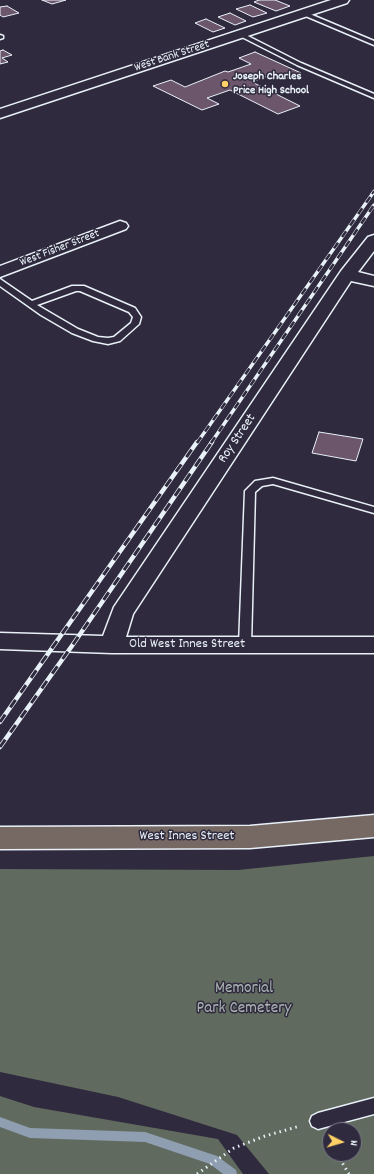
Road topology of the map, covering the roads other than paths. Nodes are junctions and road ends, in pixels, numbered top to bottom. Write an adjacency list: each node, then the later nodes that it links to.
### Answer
1 (343, 0): 2 (street, West Bank Street)
2 (304, 13): 3 (street, West Bank Street); 4 (lane)
3 (240, 34): 5 (lane); 6 (street, West Bank Street)
4 (374, 43)
5 (374, 96)
6 (3, 110)
7 (120, 226): 9 (street, West Fisher Street)
8 (374, 240): 10 (street, Roy Street)
9 (0, 272)
10 (346, 275): 11 (street); 16 (street, Roy Street)
11 (374, 281)
12 (0, 282): 13 (lane)
13 (31, 304): 13 (lane)
14 (374, 510): 17 (lane)
15 (0, 641): 16 (street, Old West Innes Street)
16 (112, 645): 17 (street, Old West Innes Street)
17 (245, 645): 18 (street, Old West Innes Street)
18 (374, 645)
19 (374, 826): 20 (main road, West Innes Street)
20 (0, 838)
21 (374, 1106): 22 (lane)
22 (318, 1121)

